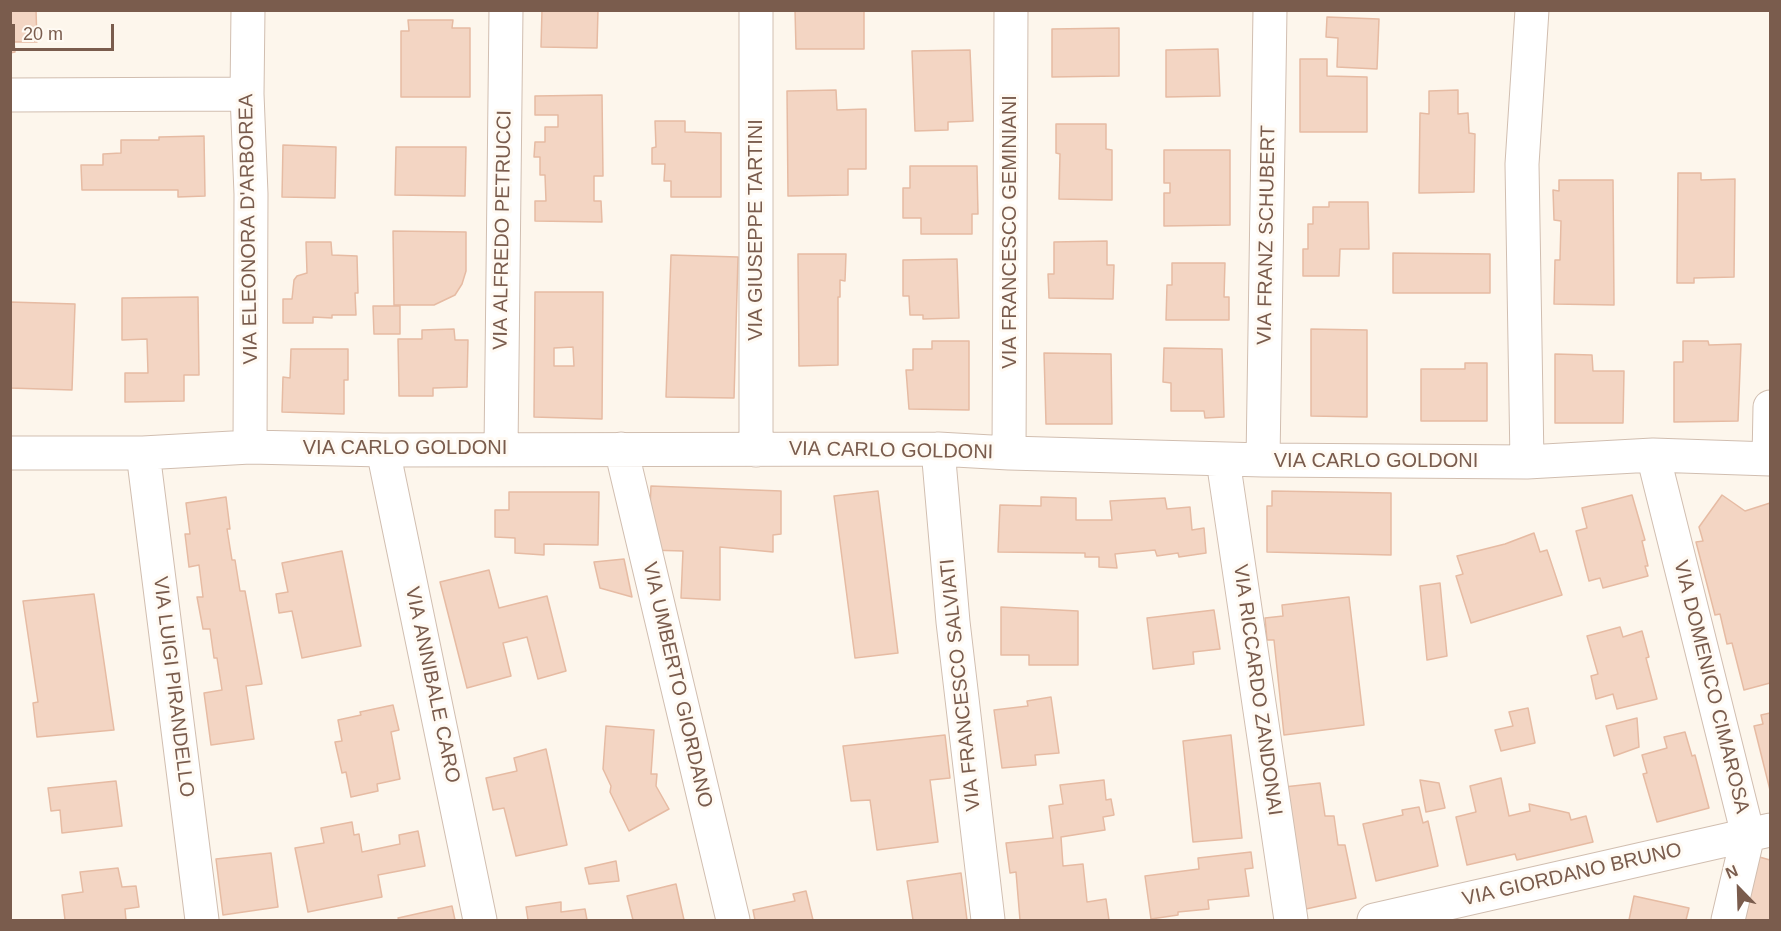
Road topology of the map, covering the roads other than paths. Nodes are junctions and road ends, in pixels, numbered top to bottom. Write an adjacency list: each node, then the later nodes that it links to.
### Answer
1 (248, 10): 7 (street, VIA ELEONORA D'ARBOREA)
2 (506, 10): 11 (street, VIA ALFREDO PETRUCCI)
3 (756, 10): 15 (street, VIA GIUSEPPE TARTINI)
4 (1011, 10): 18 (street, VIA FRANCESCO GEMINIANI)
5 (1270, 10): 22 (street, VIA FRANZ SCHUBERT)
6 (1532, 10): 23 (street)
7 (247, 94): 8 (street); 10 (street, VIA ELEONORA D'ARBOREA)
8 (10, 95)
9 (1770, 407): 20 (street)
10 (250, 447): 14 (street, VIA CARLO GOLDONI); 17 (street, VIA CARLO GOLDONI)
11 (501, 449): 12 (street, VIA CARLO GOLDONI); 14 (street, VIA CARLO GOLDONI)
12 (621, 449): 15 (street, VIA CARLO GOLDONI); 27 (street, VIA UMBERTO GIORDANO)
13 (938, 449): 15 (street, VIA CARLO GOLDONI); 18 (street, VIA CARLO GOLDONI); 28 (street, VIA FRANCESCO SALVIATI)
14 (383, 450): 26 (street, VIA ANNIBALE CARO)
15 (756, 450)
16 (10, 453): 17 (street, VIA CARLO GOLDONI)
17 (144, 453): 25 (street, VIA LUIGI PIRANDELLO)
18 (1009, 453): 21 (street, VIA CARLO GOLDONI)
19 (1653, 455): 20 (street, VIA CARLO GOLDONI); 23 (street, VIA CARLO GOLDONI); 24 (street, VIA DOMENICO CIMAROSA)
20 (1770, 459)
21 (1223, 460): 22 (street, VIA CARLO GOLDONI); 29 (street, VIA RICCARDO ZANDONAI)
22 (1263, 460): 23 (street, VIA CARLO GOLDONI)
23 (1527, 462)
24 (1759, 833): 30 (street, VIA GIORDANO BRUNO); 31 (street, VIA DOMENICO CIMAROSA)
25 (202, 921)
26 (480, 921)
27 (733, 921)
28 (988, 921)
29 (1291, 921)
30 (1374, 921)
31 (1728, 921)

